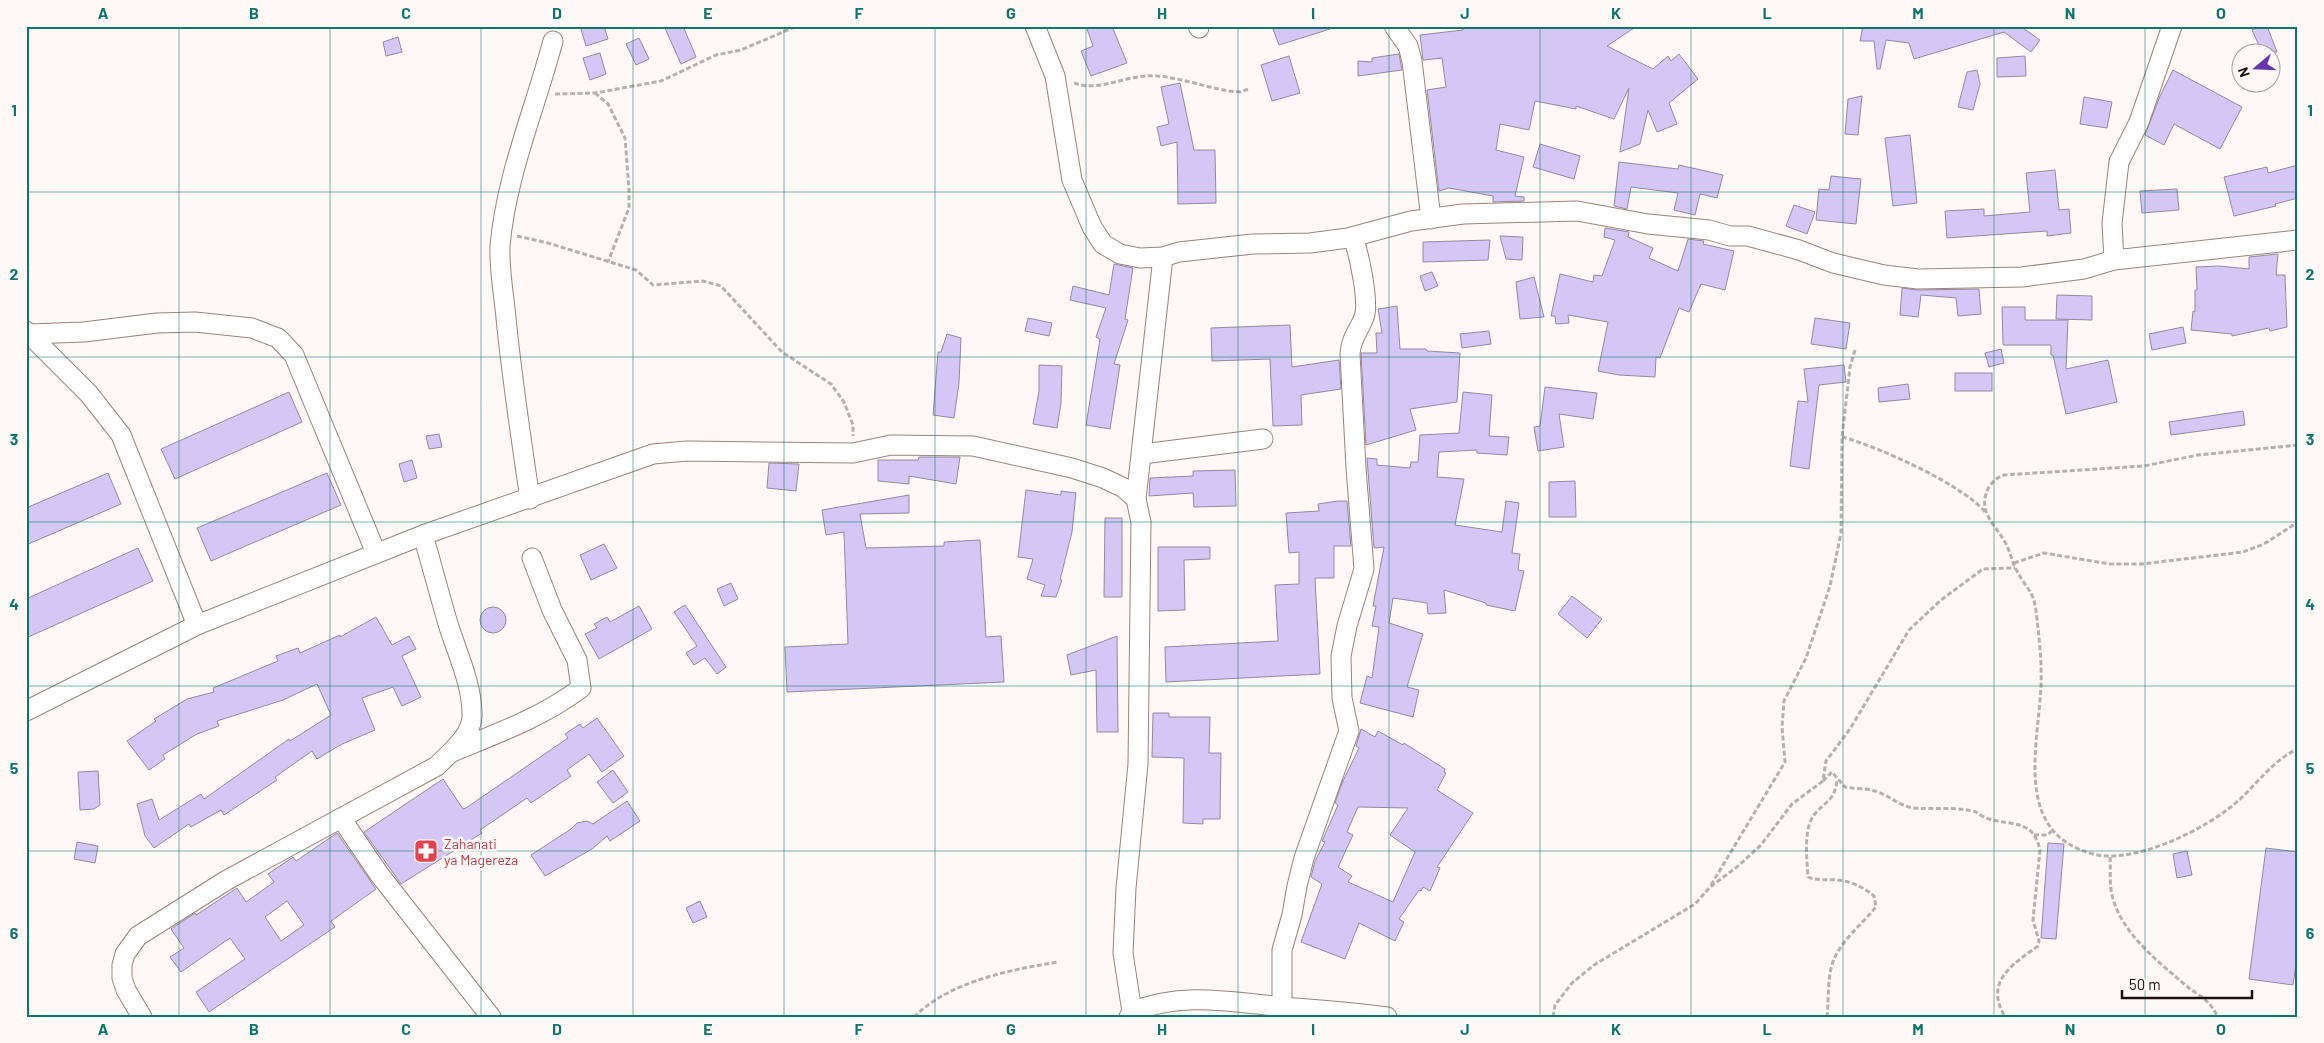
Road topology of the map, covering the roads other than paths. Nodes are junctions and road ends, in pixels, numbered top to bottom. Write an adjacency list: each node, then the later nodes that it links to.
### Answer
1 (1036, 26): 8 (street)
2 (1394, 26): 5 (street)
3 (2172, 26): 9 (street)
4 (553, 41): 13 (street)
5 (1431, 219): 6 (street); 9 (street)
6 (1353, 236): 8 (street); 22 (street)
7 (2298, 240): 9 (street)
8 (1163, 256): 12 (street)
9 (2114, 260)
10 (27, 332): 16 (street); 18 (street)
11 (1263, 439): 12 (street)
12 (1142, 454): 14 (street)
13 (530, 499): 14 (street); 15 (street)
14 (1136, 499): 23 (street)
15 (424, 535): 16 (street); 20 (street)
16 (376, 553): 18 (street)
17 (532, 558): 20 (street)
18 (197, 625): 19 (street)
19 (26, 711)
20 (448, 754): 21 (street)
21 (341, 818): 24 (street); 25 (street)
22 (1282, 1007): 23 (street); 26 (street)
23 (1130, 1014)
24 (142, 1017)
25 (491, 1017)
26 (1387, 1017)

